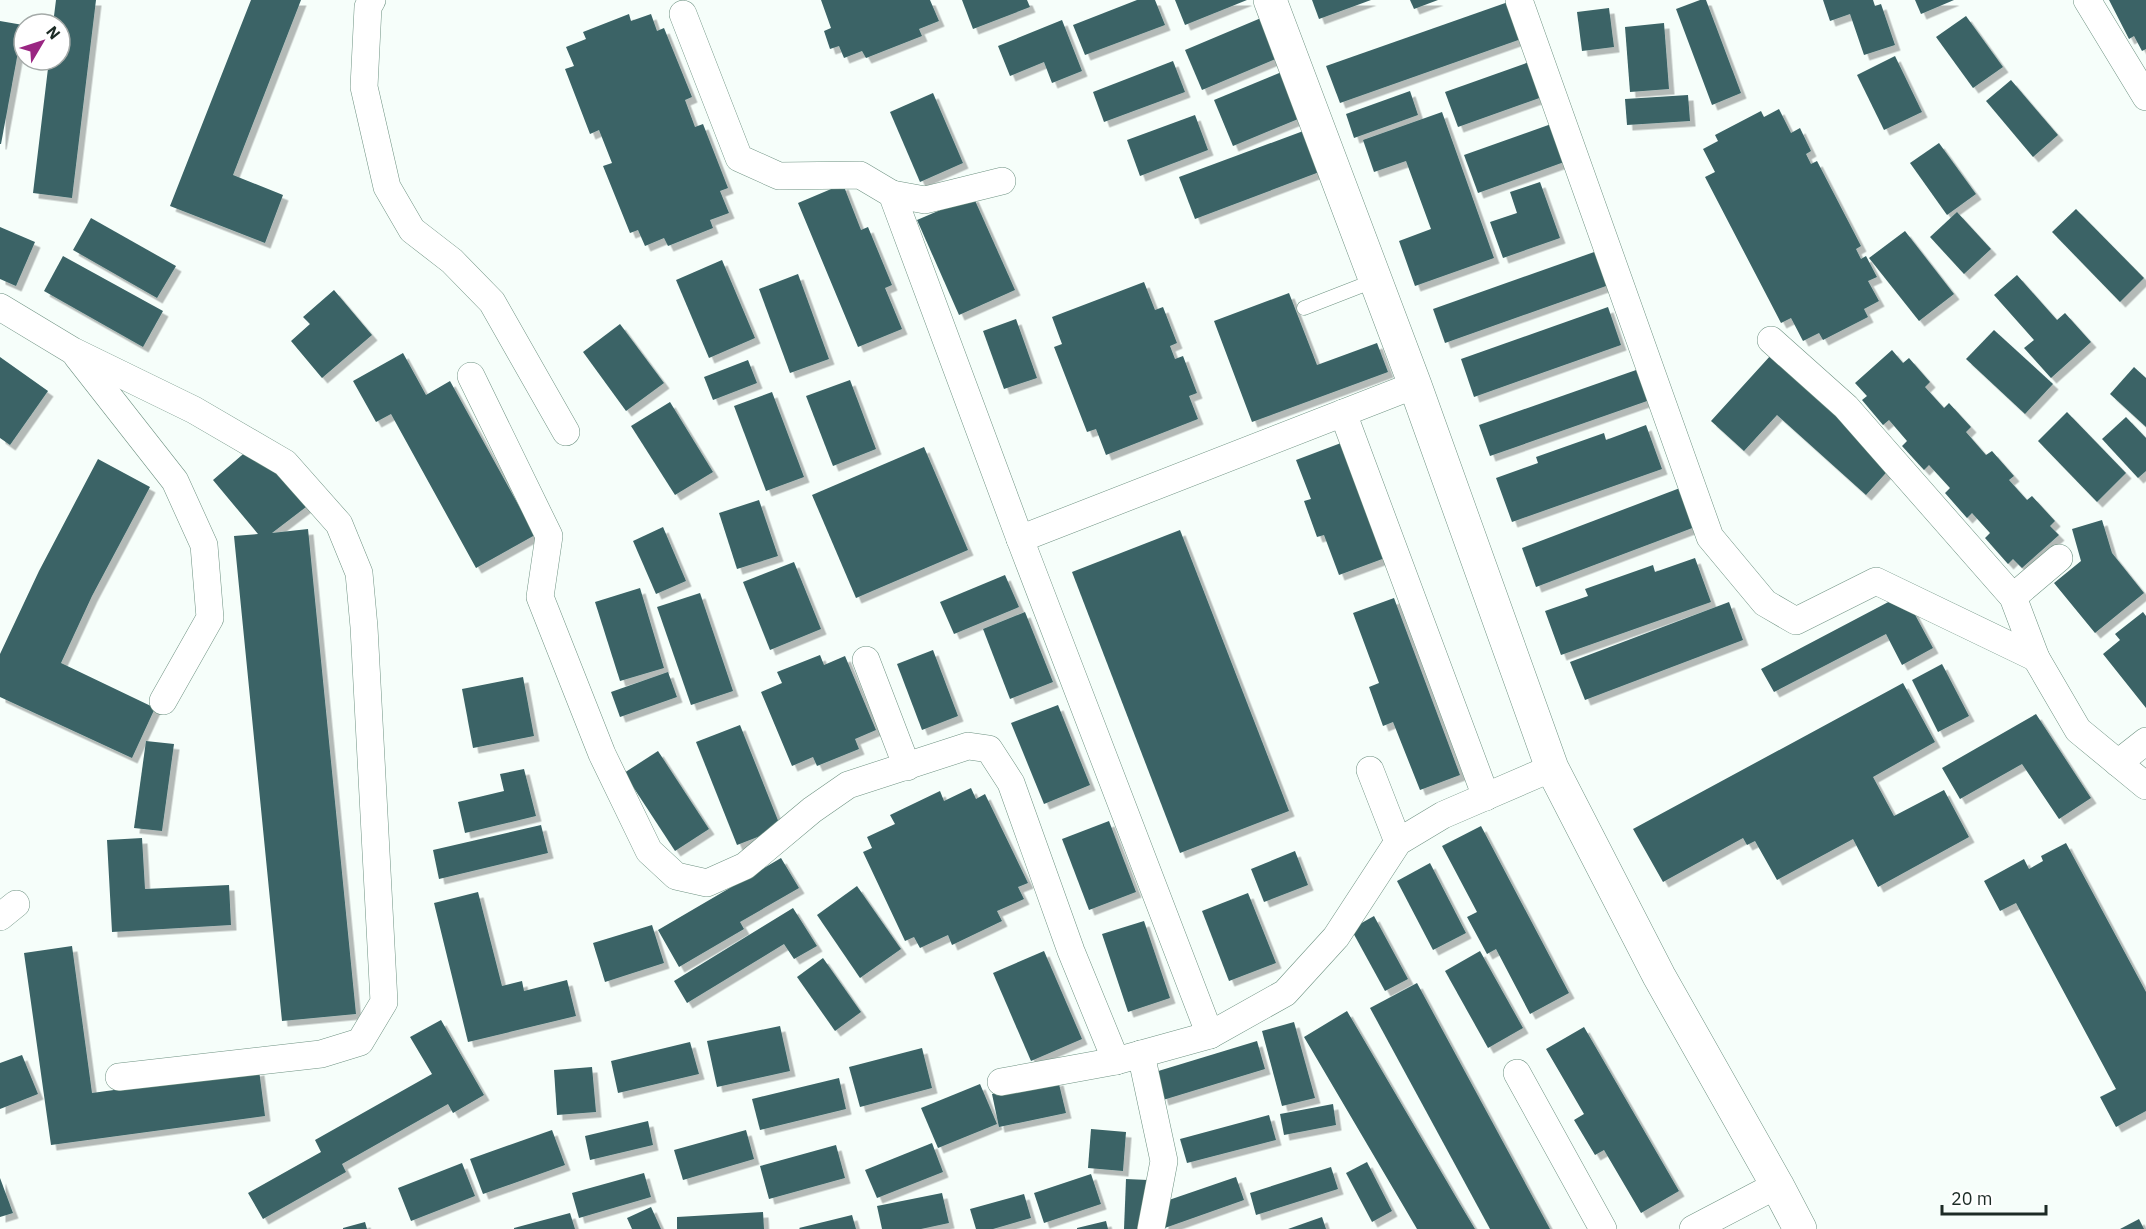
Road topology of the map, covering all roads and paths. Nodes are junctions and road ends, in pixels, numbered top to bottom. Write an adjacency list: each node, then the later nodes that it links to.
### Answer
1 (372, 0): 17 (street)
2 (1270, 0): 9 (street)
3 (1519, 0): 21 (street)
4 (2087, 0): 6 (street)
5 (683, 15): 8 (street)
6 (2146, 96)
7 (1002, 181): 8 (street)
8 (892, 194): 18 (street)
9 (1376, 280): 11 (lane); 15 (street)
10 (0, 307): 13 (street)
11 (1304, 308)
12 (1771, 340): 20 (street)
13 (73, 351): 23 (street); 35 (street)
14 (471, 376): 26 (street)
15 (1415, 385): 16 (street); 27 (street)
16 (1343, 413): 18 (street); 30 (street)
17 (566, 432)
18 (1020, 540): 32 (street)
19 (2060, 558): 20 (street)
20 (2013, 597): 21 (street)
21 (2036, 658): 25 (street)
22 (866, 660): 26 (street)
23 (163, 701)
24 (2146, 741): 25 (street)
25 (2118, 763): 29 (street)
26 (907, 766): 33 (street)
27 (1552, 768): 30 (street); 37 (street)
28 (1370, 770): 31 (street)
29 (2146, 786)
30 (1486, 797): 31 (street)
31 (1398, 842): 32 (street)
32 (1210, 1035): 33 (street)
33 (1128, 1057): 36 (street); 38 (street)
34 (1517, 1073): 39 (street)
35 (119, 1077)
36 (1001, 1082)
37 (1778, 1185): 40 (street); 41 (street)
38 (1151, 1229)
39 (1603, 1229)
40 (1693, 1229)
41 (1800, 1229)

